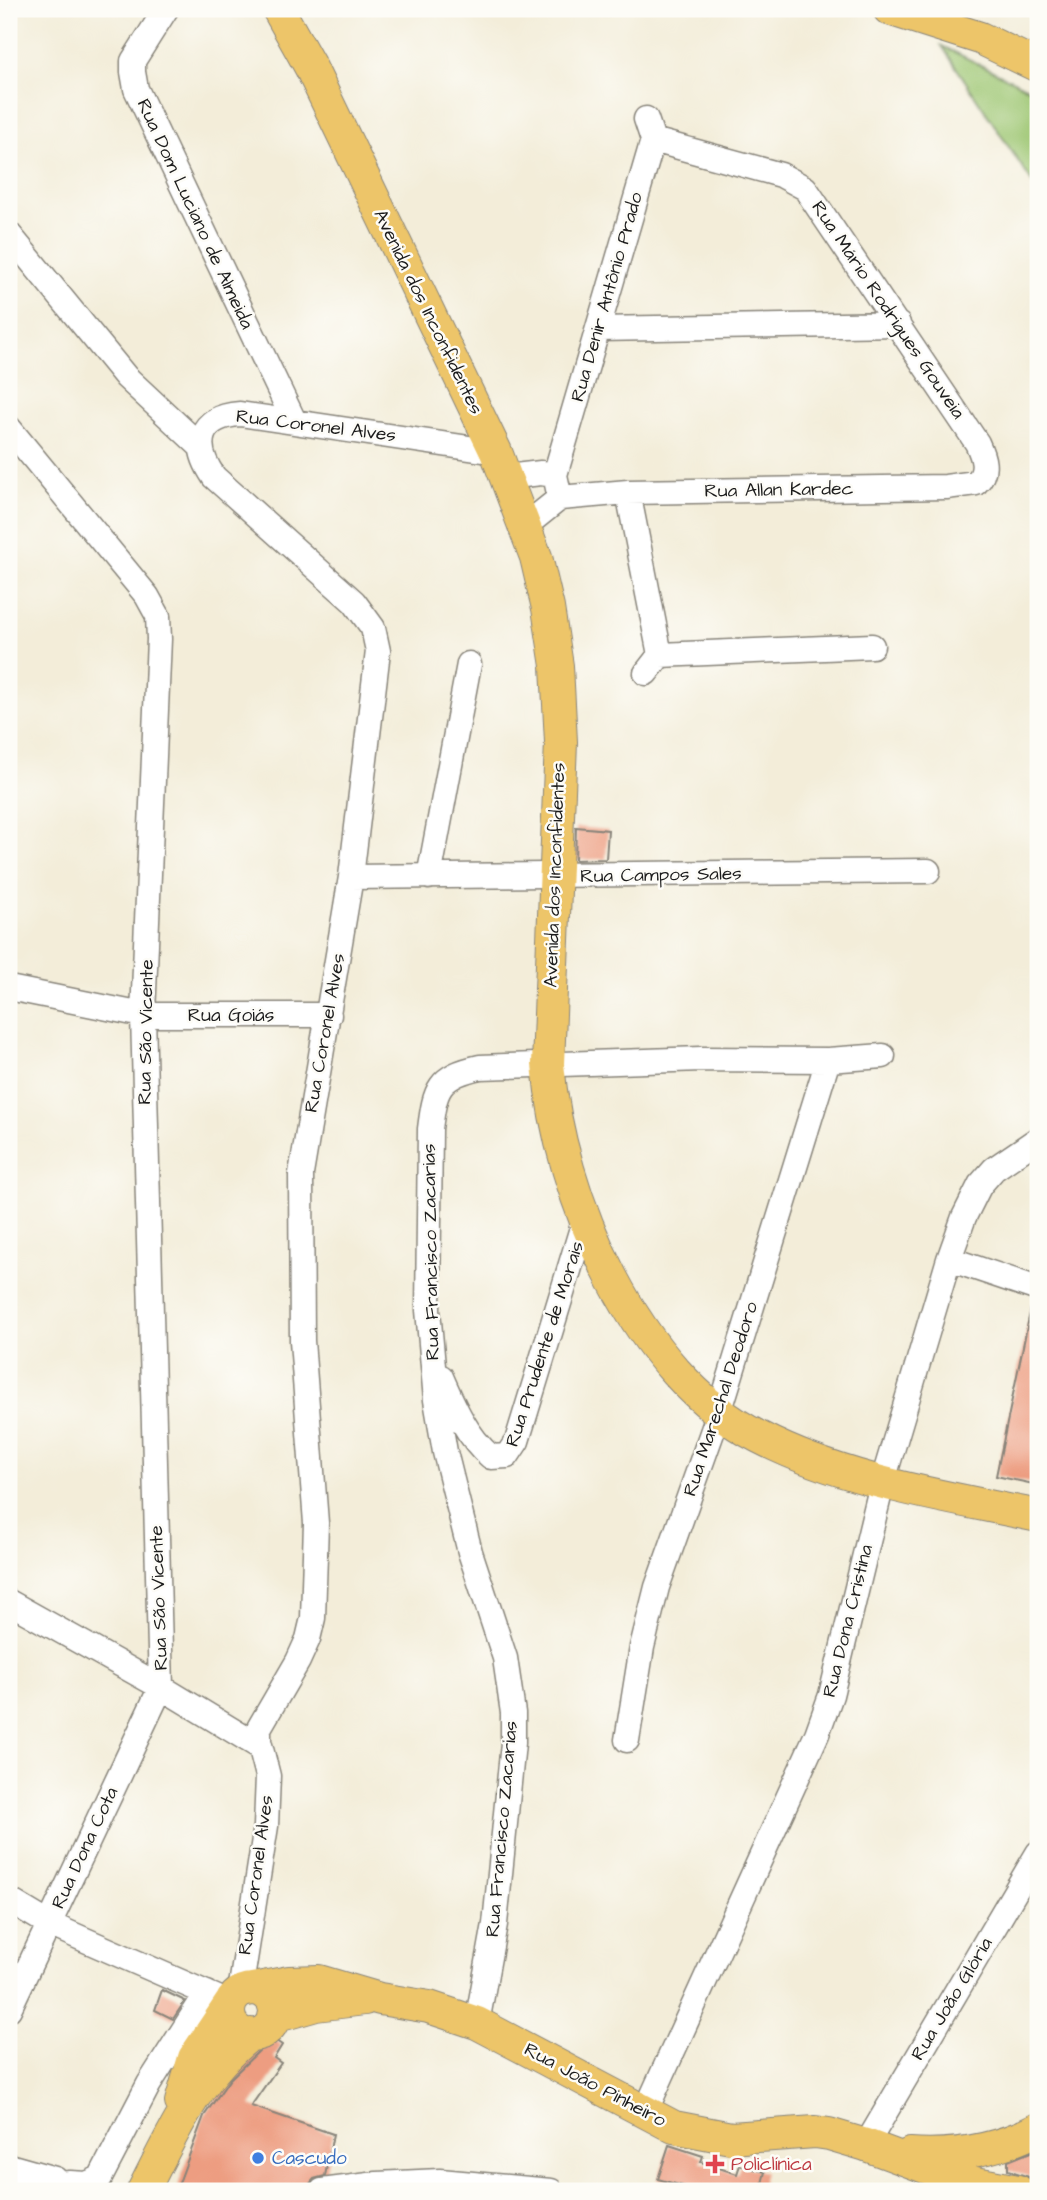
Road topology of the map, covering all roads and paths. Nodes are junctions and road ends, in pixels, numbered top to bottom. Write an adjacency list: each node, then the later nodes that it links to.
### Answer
1 (166, 9): 9 (street, Rua Dom Luciano de Almeida)
2 (278, 9): 12 (main road, Avenida dos Inconfidentes)
3 (889, 9): 4 (main road)
4 (1038, 66)
5 (650, 130): 7 (street, Rua Mário Rodrigues Gouveia); 8 (street, Rua Denir Antônio Prado)
6 (9, 234): 11 (street)
7 (898, 324): 8 (street); 13 (street, Rua Mário Rodrigues Gouveia)
8 (598, 329): 14 (street, Rua Denir Antônio Prado)
9 (293, 421): 11 (street, Rua Coronel Alves); 12 (street, Rua Coronel Alves)
10 (9, 428): 24 (street, Rua São Vicente)
11 (201, 447): 21 (street, Rua Coronel Alves)
12 (501, 464): 14 (street, Rua Coronel Alves); 16 (main road, Avenida dos Inconfidentes)
13 (984, 464): 15 (street, Rua Allan Kardec)
14 (558, 487): 15 (street, Rua Allan Kardec); 16 (street)
15 (628, 492): 17 (street)
16 (524, 527): 20 (main road, Avenida dos Inconfidentes)
17 (872, 646)
18 (469, 663): 22 (street)
19 (928, 871): 20 (street, Rua Campos Sales)
20 (555, 876): 22 (street, Rua Campos Sales); 28 (main road, Avenida dos Inconfidentes)
21 (351, 877): 22 (street, Rua Campos Sales); 25 (street, Rua Coronel Alves)
22 (429, 877)
23 (9, 988): 24 (street, Rua Goiás)
24 (143, 1015): 25 (street, Rua Goiás); 38 (street, Rua São Vicente)
25 (329, 1015): 40 (street, Rua Coronel Alves)
26 (883, 1056): 27 (street, Rua Francisco Zacarias)
27 (828, 1060): 28 (street, Rua Francisco Zacarias); 34 (street, Rua Marechal Deodoro)
28 (548, 1064): 30 (main road, Avenida dos Inconfidentes); 33 (street, Rua Francisco Zacarias)
29 (1038, 1139): 31 (street, Rua Dona Cristina)
30 (585, 1218): 33 (street, Rua Prudente de Morais); 34 (main road, Avenida dos Inconfidentes)
31 (949, 1259): 32 (street); 35 (street, Rua Dona Cristina)
32 (1038, 1289)
33 (430, 1350): 47 (street, Rua Francisco Zacarias)
34 (719, 1413): 35 (main road, Avenida dos Inconfidentes); 39 (street, Rua Marechal Deodoro)
35 (882, 1484): 36 (main road, Avenida dos Inconfidentes); 49 (street, Rua Dona Cristina)
36 (1038, 1516)
37 (9, 1602): 38 (street)
38 (161, 1687): 40 (street); 43 (street, Rua Dona Cota)
39 (627, 1740)
40 (260, 1747): 44 (street, Rua Coronel Alves)
41 (1038, 1853): 52 (street, Rua João Glória)
42 (9, 1900): 43 (street)
43 (49, 1924): 44 (street); 46 (street, Rua Dona Cota)
44 (231, 1995): 45 (main road); 48 (main road); 50 (main road); 55 (street)
45 (380, 1999): 47 (main road, Rua João Pinheiro); 48 (main road)
46 (9, 2009)
47 (477, 2024): 49 (main road, Rua João Pinheiro)
48 (263, 2026): 50 (main road)
49 (646, 2110): 52 (main road, Rua João Pinheiro)
50 (179, 2121): 58 (main road)
51 (1038, 2129): 53 (main road)
52 (875, 2148): 53 (main road); 56 (main road, Rua João Pinheiro)
53 (991, 2148): 56 (main road)
54 (9, 2166): 55 (street)
55 (70, 2183): 57 (street)
56 (981, 2185): 61 (main road, Rua João Pinheiro)
57 (9, 2189)
58 (143, 2191)
59 (322, 2191): 60 (street)
60 (551, 2191)
61 (1018, 2191)

